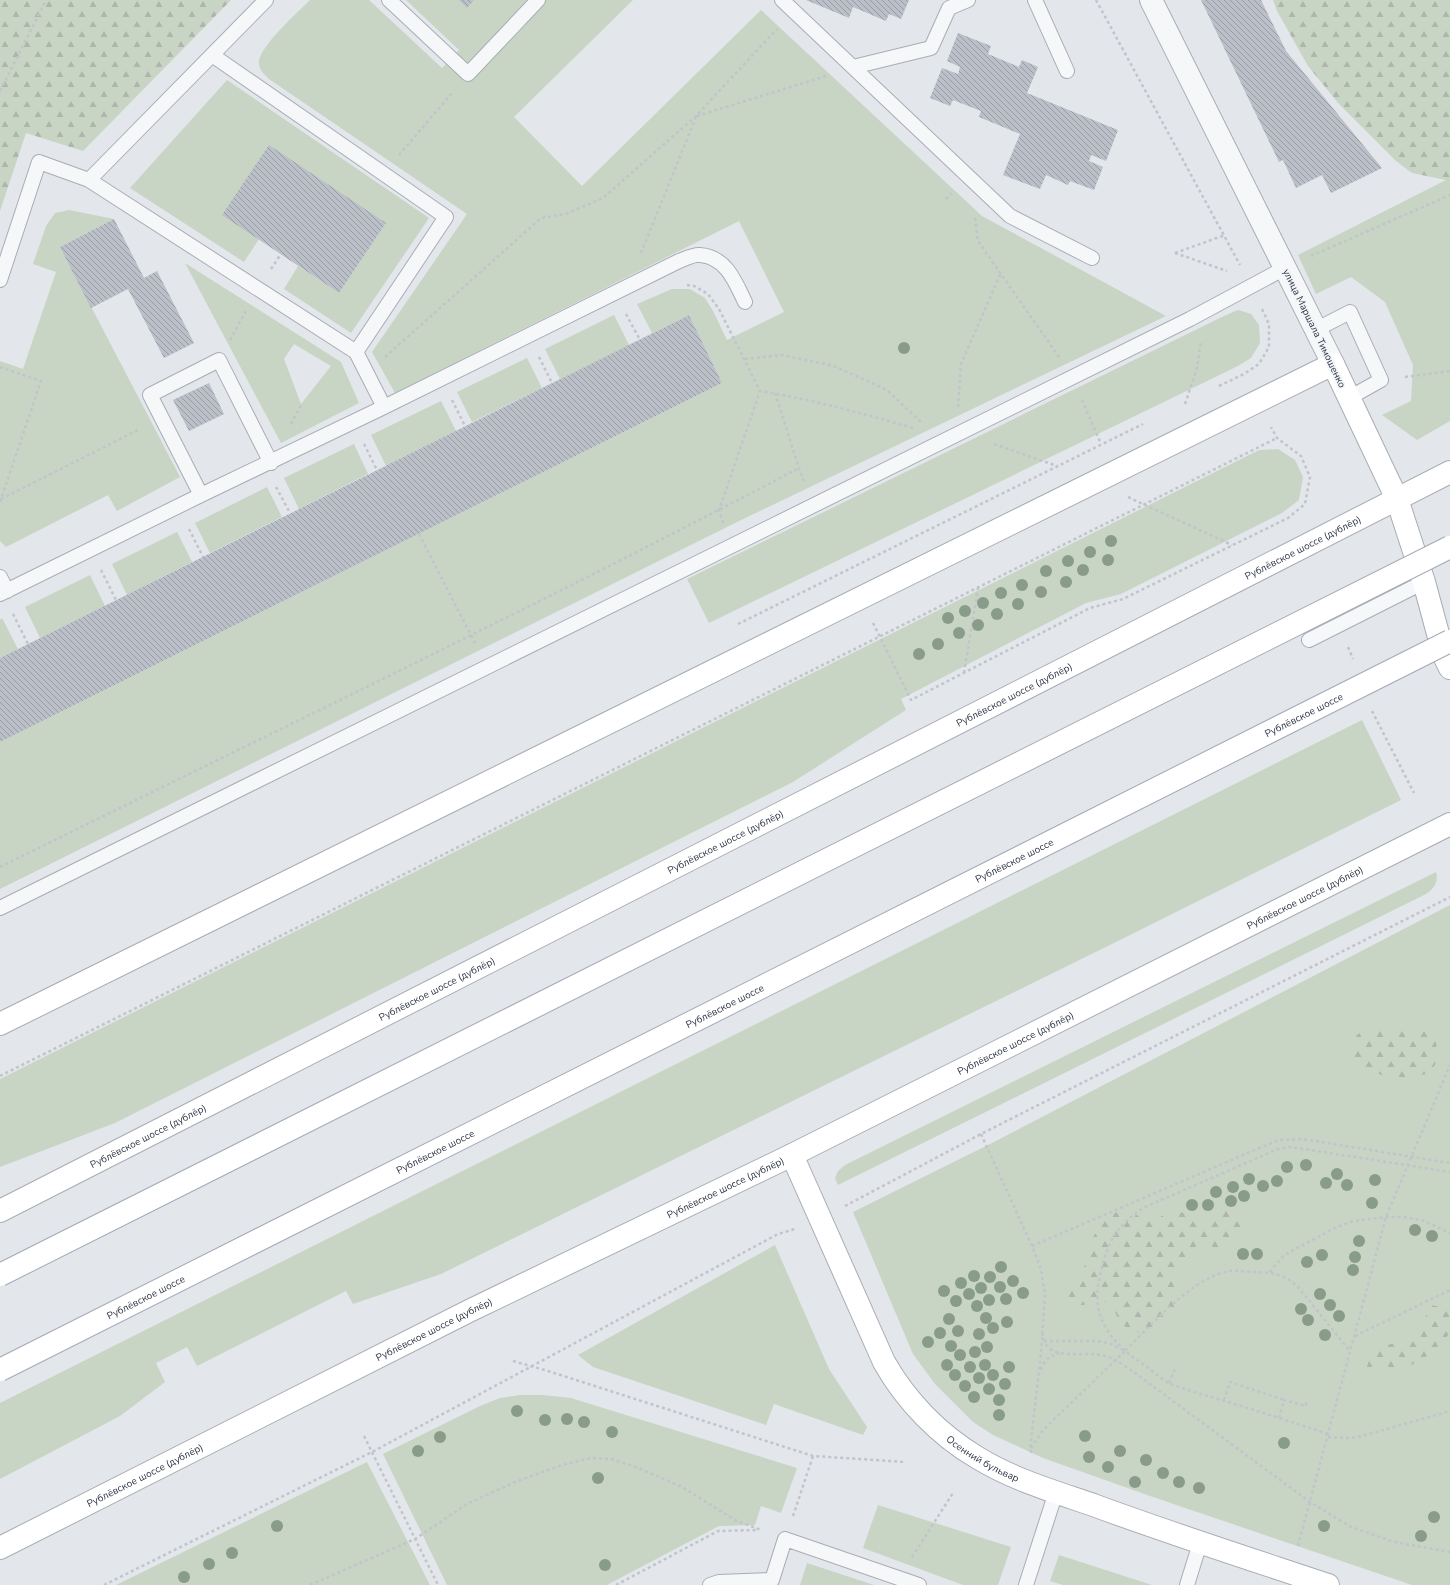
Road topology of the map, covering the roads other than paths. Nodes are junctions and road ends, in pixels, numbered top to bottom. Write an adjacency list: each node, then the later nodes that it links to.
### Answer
1 (266, 0): 8 (lane)
2 (389, 0): 3 (lane)
3 (538, 0)
4 (782, 0): 9 (lane)
5 (968, 0): 9 (lane)
6 (1035, 0): 10 (lane)
7 (1151, 0): 13 (street, улица Маршала Тимошенко)
8 (212, 55): 11 (lane); 17 (lane)
9 (853, 67): 12 (lane)
10 (1067, 71)
11 (89, 180): 14 (lane); 17 (lane)
12 (1092, 258)
13 (1285, 268): 16 (street, улица Маршала Тимошенко); 32 (lane)
14 (0, 280)
15 (745, 302): 20 (lane)
16 (1315, 330): 18 (street, улица Маршала Тимошенко); 19 (lane)
17 (356, 352): 20 (lane)
18 (1333, 364): 19 (main road, улица Маршала Тимошенко); 33 (main road)
19 (1349, 398): 24 (main road, улица Маршала Тимошенко)
20 (384, 407): 21 (lane)
21 (271, 462): 23 (lane); 23 (lane)
22 (1450, 472): 24 (main road, Рублёвское шоссе (дублёр))
23 (201, 495): 28 (lane)
24 (1396, 499): 27 (main road, улица Маршала Тимошенко); 35 (main road, Рублёвское шоссе (дублёр))
25 (1450, 547): 36 (main road, bridge)
26 (0, 578): 28 (lane)
27 (1424, 582): 29 (lane); 30 (main road, улица Маршала Тимошенко)
28 (4, 592)
29 (1309, 640)
30 (1449, 655): 37 (main road, Рублёвское шоссе, bridge)
31 (1450, 824): 34 (main road, Рублёвское шоссе (дублёр))
32 (0, 908)
33 (0, 1024)
34 (792, 1155): 38 (main road, Осенний бульвар); 40 (main road, Рублёвское шоссе (дублёр))
35 (0, 1211)
36 (0, 1275)
37 (0, 1370)
38 (1056, 1492): 39 (main road, Осенний бульвар); 43 (lane)
39 (1200, 1543): 44 (lane); 45 (main road, Осенний бульвар)
40 (0, 1548)
41 (710, 1585): 42 (lane)
42 (919, 1585)
43 (1026, 1585)
44 (1187, 1585)
45 (1328, 1585)

